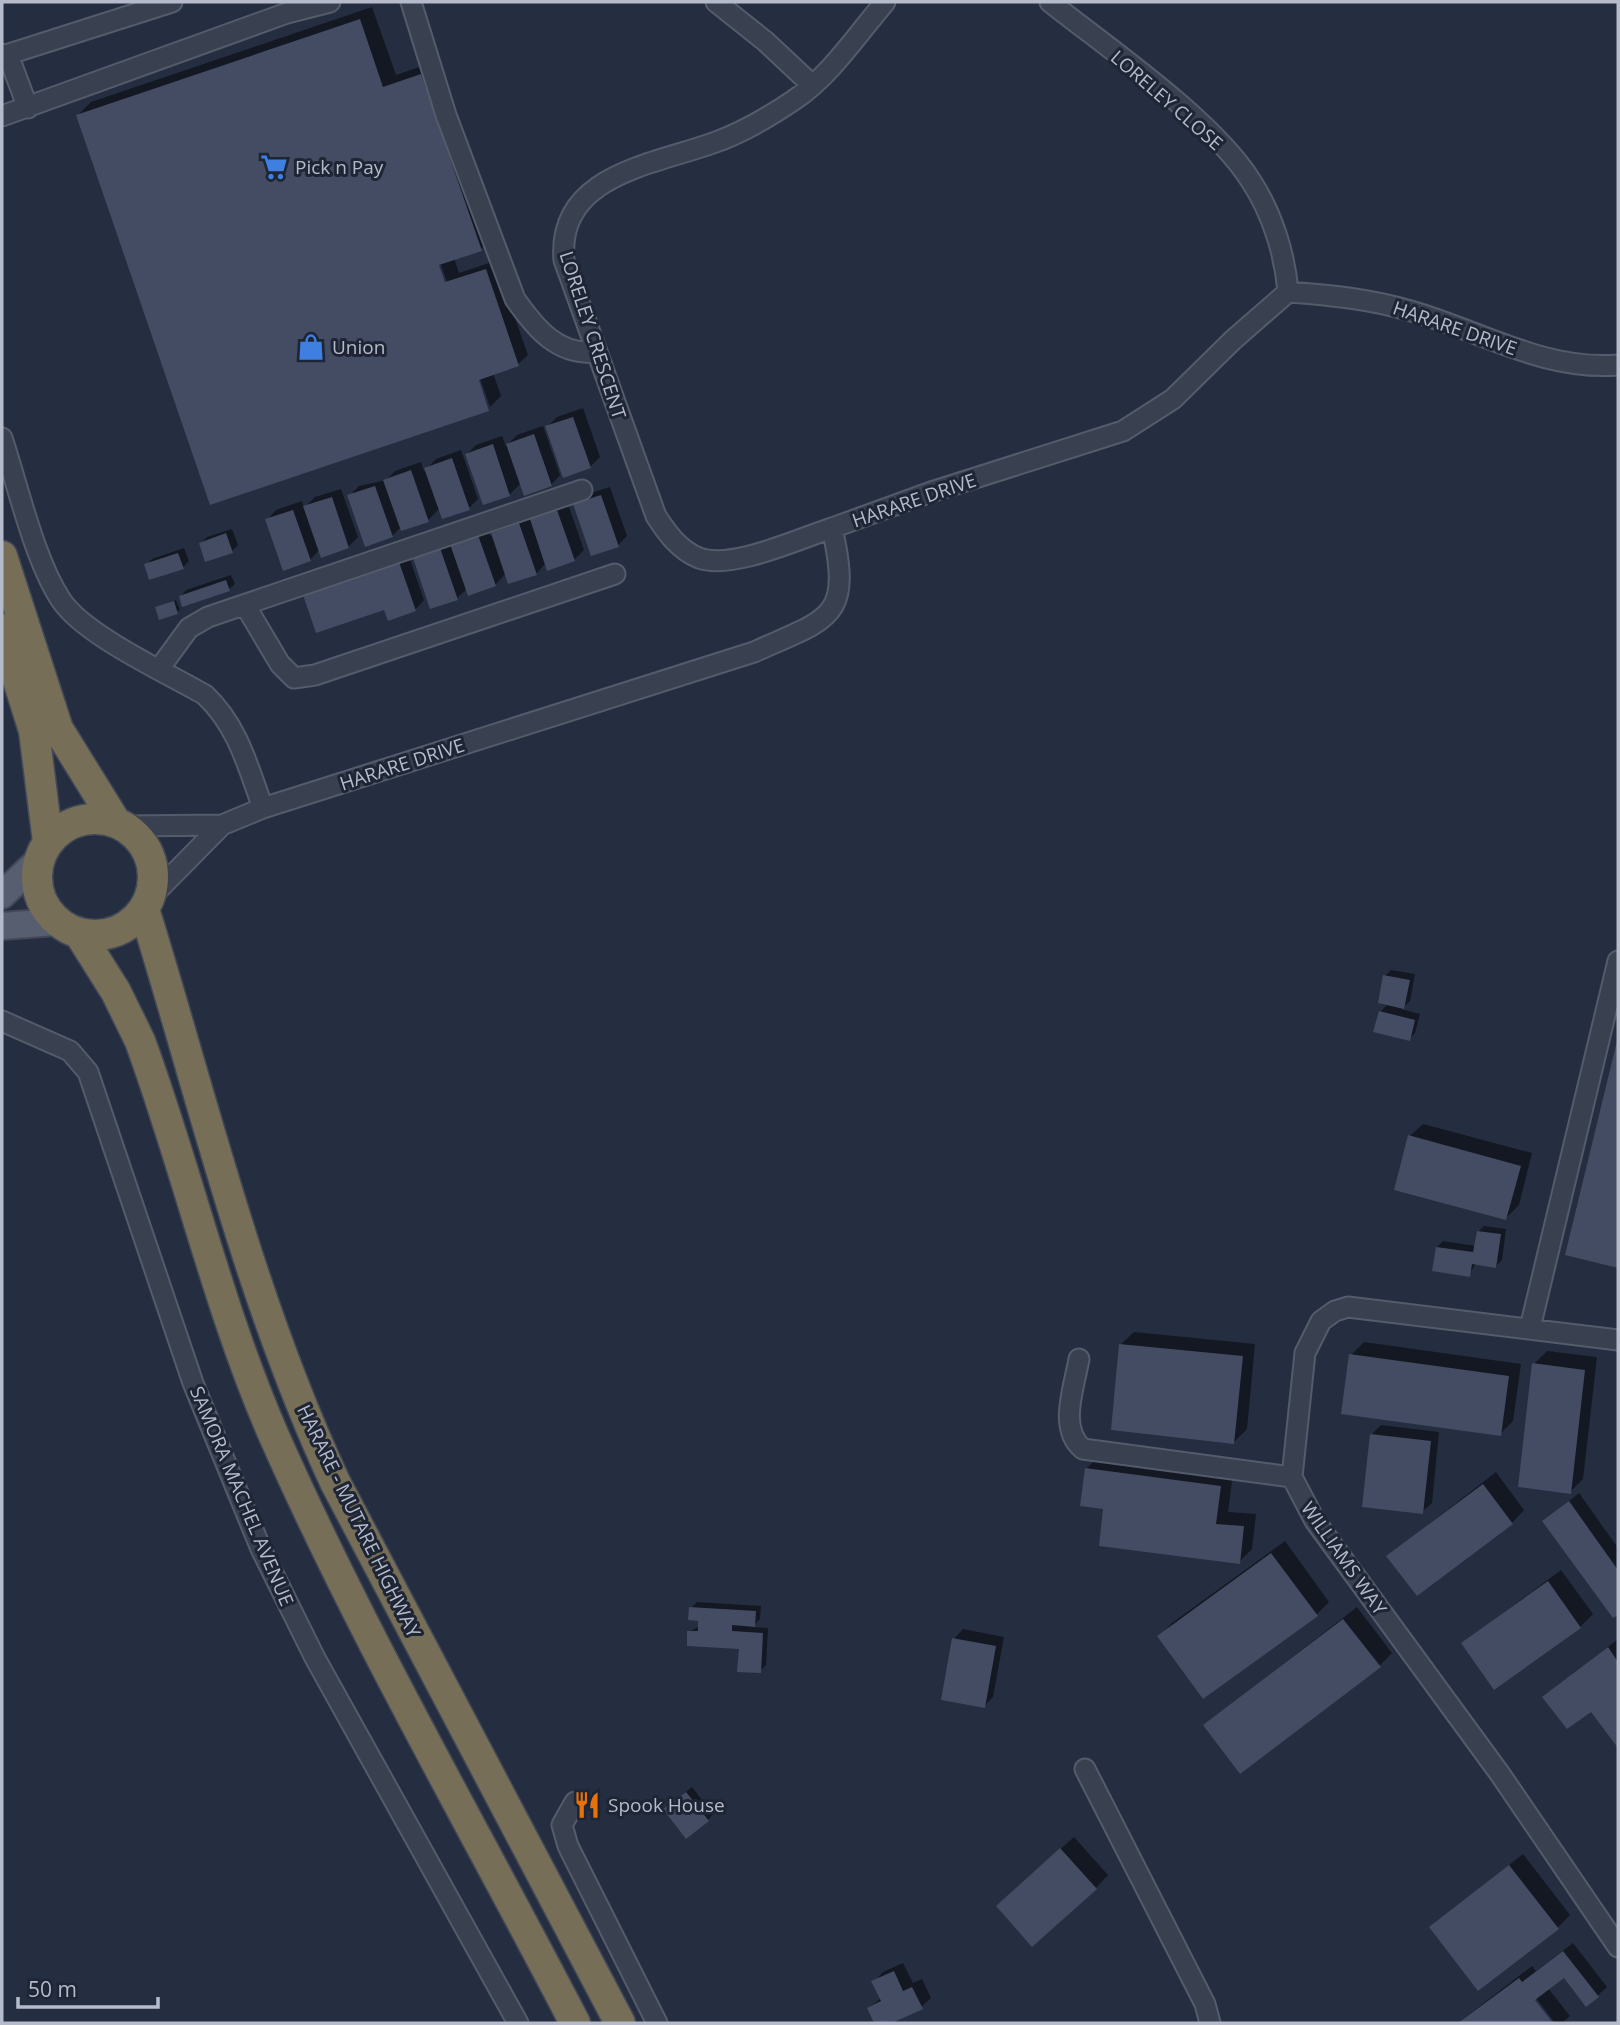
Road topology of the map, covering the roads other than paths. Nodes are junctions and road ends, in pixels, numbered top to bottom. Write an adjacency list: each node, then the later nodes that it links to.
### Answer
1 (172, 2): 8 (street)
2 (330, 2): 7 (street)
3 (411, 2): 13 (street)
4 (716, 2): 9 (street)
5 (885, 2): 9 (street, LORELEY CRESCENT)
6 (1050, 2): 12 (street, LORELEY CLOSE)
7 (285, 7): 10 (street)
8 (4, 55): 10 (street)
9 (812, 85): 13 (street, LORELEY CRESCENT)
10 (28, 108): 11 (street)
11 (2, 116)
12 (1288, 292): 14 (street, HARARE DRIVE); 17 (street, HARARE DRIVE)
13 (597, 352): 17 (street, LORELEY CRESCENT)
14 (1618, 365)
15 (2, 438): 22 (street)
16 (582, 490): 20 (street)
17 (832, 528): 23 (street, HARARE DRIVE)
18 (2, 556): 24 (highway)
19 (615, 574): 20 (street)
20 (245, 605): 22 (street)
21 (2, 629): 26 (highway)
22 (159, 669): 23 (street)
23 (263, 808): 25 (street, HARARE DRIVE)
24 (120, 824): 25 (street, HARARE DRIVE); 26 (highway); 28 (highway)
25 (222, 825): 28 (street, HARARE DRIVE)
26 (43, 851): 27 (main road); 30 (highway)
27 (2, 895)
28 (147, 904): 30 (highway); 42 (highway, HARARE - MUTARE HIGHWAY)
29 (2, 926): 30 (main road)
30 (67, 927): 41 (highway, HARARE - MUTARE HIGHWAY)
31 (1618, 961): 33 (street)
32 (2, 1021): 40 (street, SAMORA MACHEL AVENUE)
33 (1530, 1328): 34 (street); 36 (street)
34 (1618, 1340)
35 (1079, 1359): 36 (street)
36 (1292, 1477): 39 (street, WILLIAMS WAY)
37 (1085, 1769): 44 (street)
38 (575, 1802): 43 (street)
39 (1618, 1947)
40 (518, 2023)
41 (575, 2023)
42 (620, 2023)
43 (657, 2023)
44 (1210, 2023)

